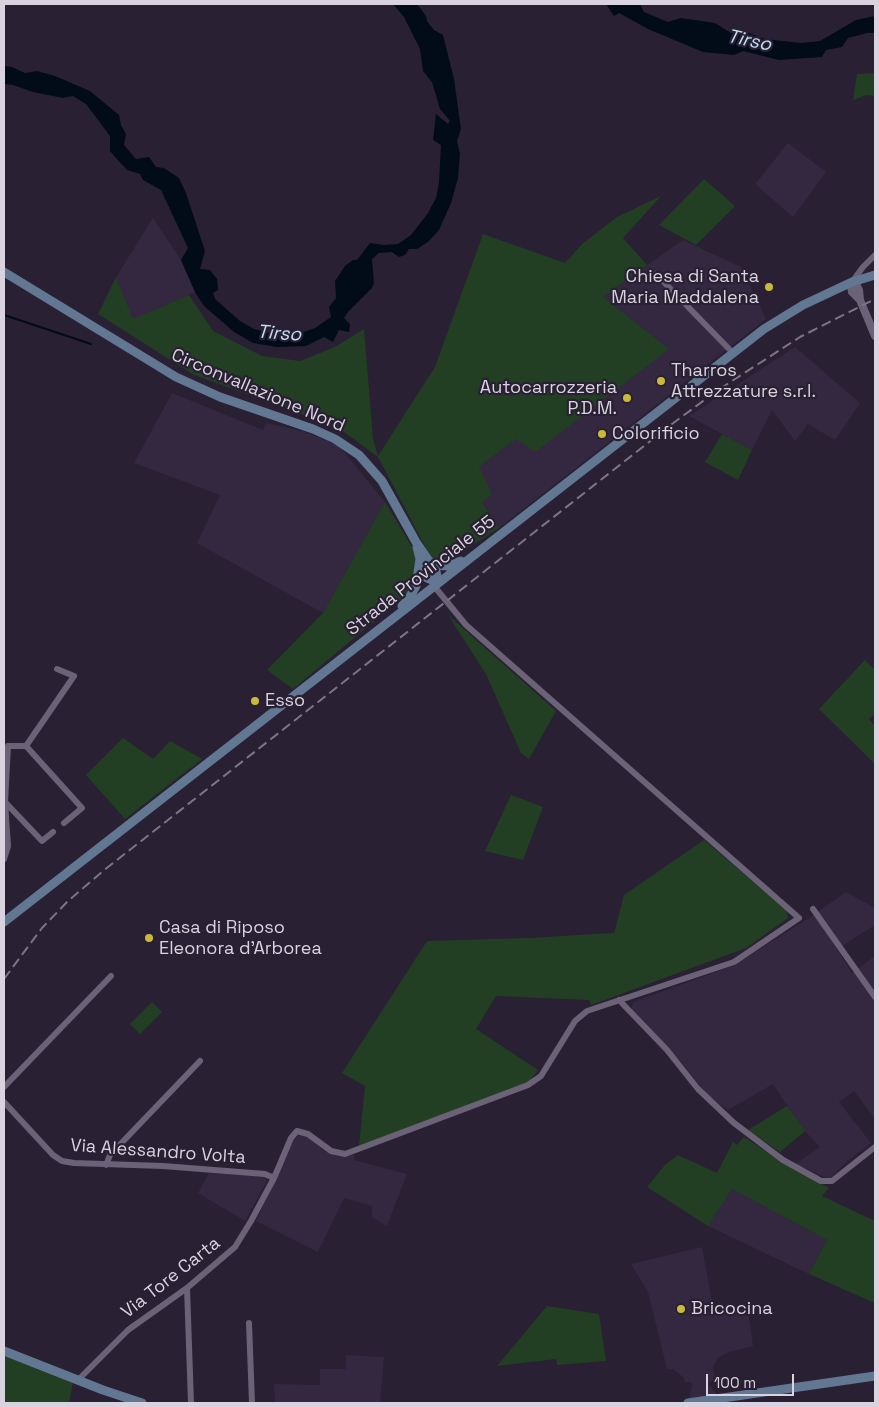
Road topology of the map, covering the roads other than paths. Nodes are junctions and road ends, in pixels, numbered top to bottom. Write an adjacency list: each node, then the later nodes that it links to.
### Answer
1 (875, 255): 6 (street)
2 (4, 272): 9 (main road, Circonvallazione Nord)
3 (656, 274): 8 (street)
4 (875, 275): 6 (main road)
5 (875, 279): 6 (main road)
6 (854, 288): 7 (street); 8 (main road, Strada Provinciale 55)
7 (875, 336)
8 (733, 354): 10 (main road, Strada Provinciale 55)
9 (416, 542): 11 (main road, Circonvallazione Nord); 12 (main road, Circonvallazione Nord)
10 (476, 553): 11 (main road); 13 (main road, Strada Provinciale 55)
11 (434, 565): 13 (main road, Circonvallazione Nord)
12 (419, 569): 13 (main road); 14 (main road)
13 (436, 584): 14 (main road, Strada Provinciale 55); 26 (street)
14 (384, 626): 23 (main road, Strada Provinciale 55)
15 (57, 669): 17 (street)
16 (6, 744): 17 (street); 18 (street)
17 (26, 746): 19 (street)
18 (5, 802): 20 (street); 21 (street)
19 (64, 823)
20 (53, 832)
21 (4, 859)
22 (814, 909): 25 (street)
23 (6, 919)
24 (111, 976): 28 (street)
25 (875, 997)
26 (619, 1000): 30 (street); 32 (street, Via Tore Carta)
27 (200, 1061): 31 (street)
28 (4, 1087)
29 (4, 1102): 31 (street, Via Alessandro Volta)
30 (875, 1147)
31 (106, 1165): 32 (street, Via Alessandro Volta)
32 (274, 1178): 33 (street, Via Tore Carta)
33 (187, 1288): 37 (street, Via Tore Carta); 39 (street)
34 (249, 1324): 40 (street)
35 (4, 1351): 37 (main road)
36 (875, 1376): 41 (main road)
37 (78, 1380): 38 (main road)
38 (142, 1403)
39 (191, 1403)
40 (252, 1403)
41 (688, 1403)

